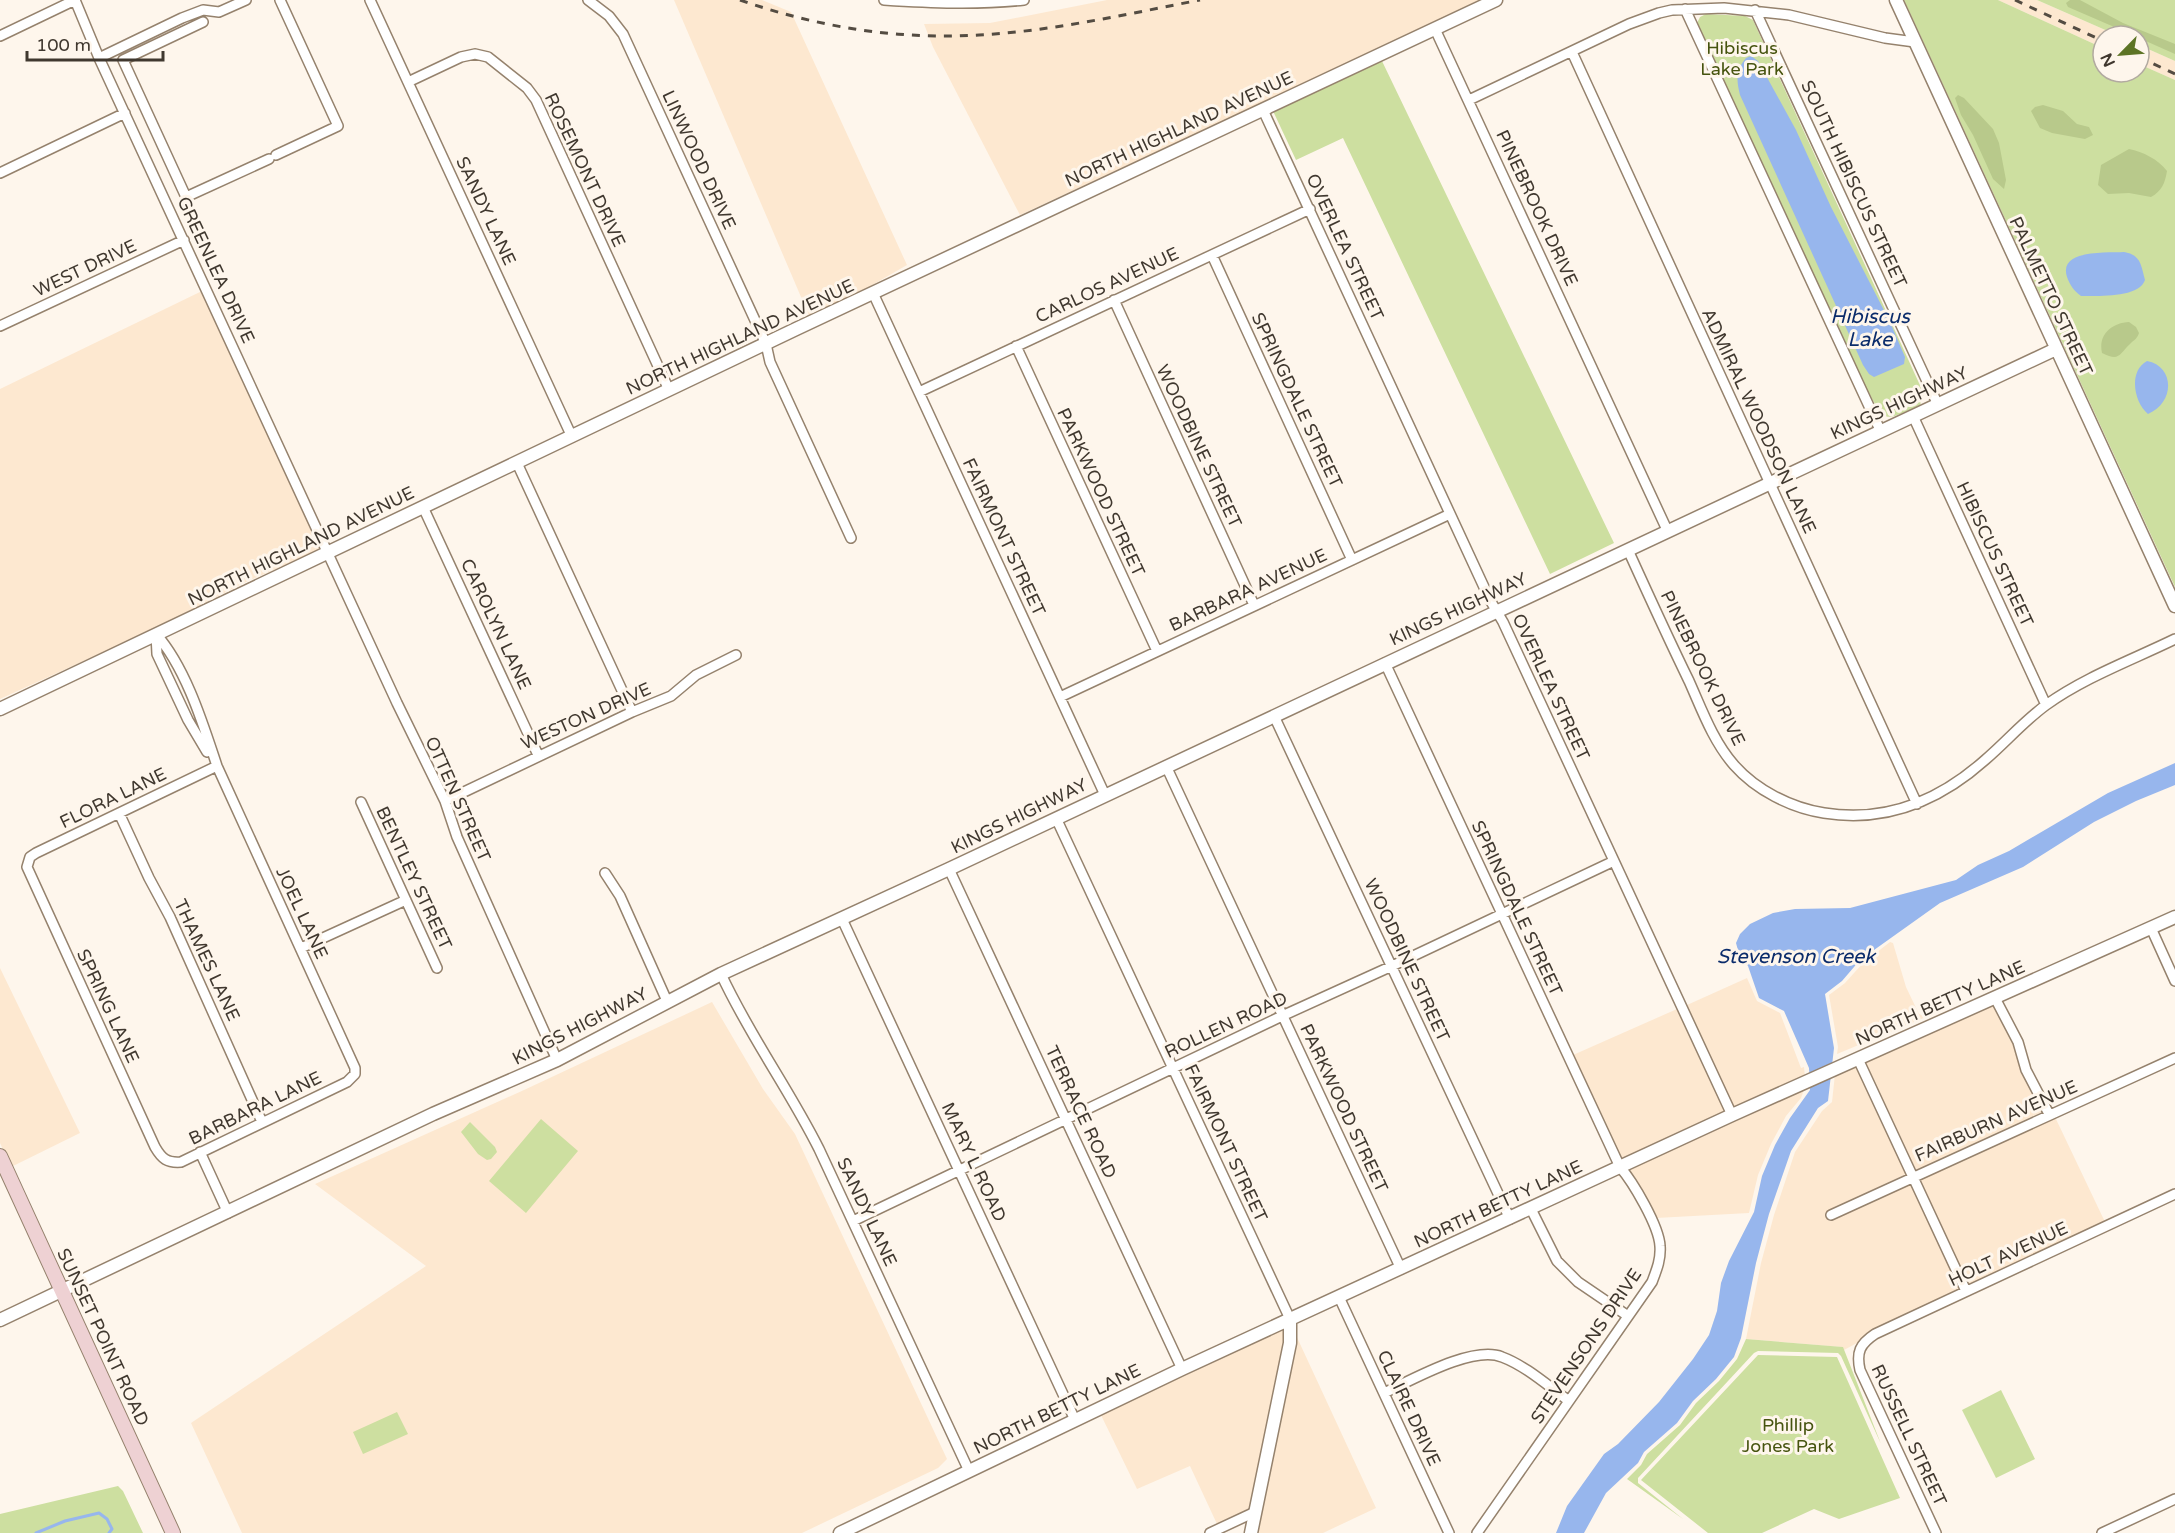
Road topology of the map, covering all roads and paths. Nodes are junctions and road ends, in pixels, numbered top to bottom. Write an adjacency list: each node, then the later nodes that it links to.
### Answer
1 (75, 0): 15 (street); 18 (street, GREENLEA DRIVE)
2 (246, 0): 18 (street)
3 (280, 0): 23 (street)
4 (370, 0): 19 (street, SANDY LANE)
5 (588, 0): 32 (street, LINWOOD DRIVE)
6 (884, 0): 10 (street)
7 (1023, 0): 10 (street)
8 (1496, 0): 14 (street, NORTH HIGHLAND AVENUE)
9 (1896, 0): 16 (street, PALMETTO STREET)
10 (919, 1)
11 (1685, 9): 12 (street); 17 (street); 39 (street)
12 (1755, 10): 16 (street); 37 (street, SOUTH HIBISCUS STREET)
13 (203, 22): 23 (street)
14 (1435, 29): 20 (street, PINEBROOK DRIVE); 21 (street, NORTH HIGHLAND AVENUE)
15 (0, 36)
16 (1916, 42): 34 (street, PALMETTO STREET)
17 (1572, 52): 20 (street); 42 (street, ADMIRAL WOODSON LANE)
18 (99, 58): 22 (street, GREENLEA DRIVE)
19 (408, 82): 35 (street, ROSEMONT DRIVE); 40 (street, SANDY LANE)
20 (1469, 100): 45 (street, PINEBROOK DRIVE)
21 (1263, 110): 26 (street, OVERLEA STREET); 29 (street, NORTH HIGHLAND AVENUE)
22 (125, 113): 24 (street, GREENLEA DRIVE); 25 (street)
23 (153, 126): 24 (street)
24 (135, 134): 27 (street, GREENLEA DRIVE)
25 (0, 173)
26 (1310, 209): 28 (street, CARLOS AVENUE); 44 (street, OVERLEA STREET)
27 (184, 240): 31 (street, WEST DRIVE); 48 (street, GREENLEA DRIVE)
28 (1212, 255): 30 (street, CARLOS AVENUE); 49 (street, SPRINGDALE STREET)
29 (873, 293): 32 (street, NORTH HIGHLAND AVENUE); 36 (street, FAIRMONT STREET)
30 (1114, 300): 33 (street, CARLOS AVENUE); 50 (street, WOODBINE STREET)
31 (0, 326)
32 (766, 344): 35 (street, NORTH HIGHLAND AVENUE); 46 (street, LINWOOD DRIVE)
33 (1016, 346): 36 (street, CARLOS AVENUE); 55 (street, PARKWOOD STREET)
34 (2056, 349): 37 (street, KINGS HIGHWAY); 51 (street, PALMETTO STREET)
35 (669, 390): 40 (street, NORTH HIGHLAND AVENUE)
36 (919, 392): 58 (street, FAIRMONT STREET)
37 (1938, 405): 38 (street, KINGS HIGHWAY)
38 (1913, 416): 39 (street, KINGS HIGHWAY); 59 (street, HIBISCUS STREET)
39 (1881, 432): 42 (street, KINGS HIGHWAY)
40 (572, 437): 41 (street, NORTH HIGHLAND AVENUE)
41 (517, 463): 43 (street, NORTH HIGHLAND AVENUE); 61 (street)
42 (1769, 482): 45 (street, KINGS HIGHWAY); 69 (street, ADMIRAL WOODSON LANE)
43 (423, 507): 48 (street, NORTH HIGHLAND AVENUE); 63 (street, CAROLYN LANE)
44 (1450, 514): 49 (street, BARBARA AVENUE); 52 (street, OVERLEA STREET)
45 (1668, 532): 47 (street, KINGS HIGHWAY)
46 (851, 538)
47 (1628, 550): 52 (street, KINGS HIGHWAY); 69 (street, PINEBROOK DRIVE)
48 (328, 552): 53 (street, NORTH HIGHLAND AVENUE); 67 (street, OTTEN STREET)
49 (1352, 560): 50 (street, BARBARA AVENUE)
50 (1254, 605): 55 (street, BARBARA AVENUE)
51 (2175, 606)
52 (1496, 611): 57 (street, KINGS HIGHWAY); 72 (street, OVERLEA STREET)
53 (156, 634): 60 (street, NORTH HIGHLAND AVENUE); 64 (street, JOEL LANE)
54 (2175, 639): 59 (street, PINEBROOK DRIVE)
55 (1157, 651): 58 (street, BARBARA AVENUE)
56 (736, 655): 61 (street, WESTON DRIVE)
57 (1385, 663): 62 (street, KINGS HIGHWAY); 77 (street, SPRINGDALE STREET)
58 (1060, 697): 66 (street, FAIRMONT STREET)
59 (2046, 705): 69 (street, PINEBROOK DRIVE)
60 (0, 709)
61 (632, 711): 63 (street, WESTON DRIVE)
62 (1274, 716): 65 (street, KINGS HIGHWAY); 82 (street, WOODBINE STREET)
63 (538, 755): 67 (street, WESTON DRIVE)
64 (217, 766): 70 (street, FLORA LANE); 81 (street, JOEL LANE)
65 (1166, 766): 66 (street, KINGS HIGHWAY); 88 (street, PARKWOOD STREET)
66 (1105, 795): 71 (street, KINGS HIGHWAY)
67 (445, 801): 91 (street, OTTEN STREET)
68 (361, 802): 76 (street, BENTLEY STREET)
69 (1917, 804)
70 (119, 813): 73 (street, FLORA LANE); 97 (street, THAMES LANE)
71 (1056, 818): 74 (street, KINGS HIGHWAY); 92 (street, FAIRMONT STREET)
72 (1614, 861): 77 (street, ROLLEN ROAD); 95 (street, OVERLEA STREET)
73 (27, 862): 100 (street, SPRING LANE)
74 (949, 869): 79 (street, KINGS HIGHWAY); 96 (street, TERRACE ROAD)
75 (605, 873): 87 (street)
76 (406, 900): 81 (street); 83 (street, BENTLEY STREET)
77 (1501, 914): 82 (street, ROLLEN ROAD); 101 (street, SPRINGDALE STREET)
78 (2175, 917): 80 (street, NORTH BETTY LANE)
79 (842, 919): 84 (street, KINGS HIGHWAY); 102 (street, MARY L ROAD)
80 (2151, 928): 85 (street); 86 (street, NORTH BETTY LANE)
81 (301, 948): 93 (street, JOEL LANE)
82 (1392, 966): 88 (street, ROLLEN ROAD); 108 (street, WOODBINE STREET)
83 (437, 968)
84 (721, 974): 87 (street, KINGS HIGHWAY); 109 (street, SANDY LANE)
85 (2175, 981)
86 (1995, 998): 90 (street, NORTH BETTY LANE); 94 (street)
87 (667, 1001): 91 (street, KINGS HIGHWAY)
88 (1282, 1016): 92 (street, ROLLEN ROAD); 110 (street, PARKWOOD STREET)
89 (2175, 1058): 94 (street, FAIRBURN AVENUE)
90 (1858, 1059): 95 (street, NORTH BETTY LANE); 103 (street)
91 (557, 1060): 106 (street, KINGS HIGHWAY)
92 (1172, 1069): 96 (street, ROLLEN ROAD); 115 (street, FAIRMONT STREET)
93 (355, 1074): 97 (street, BARBARA LANE)
94 (2049, 1114): 103 (street, FAIRBURN AVENUE)
95 (1732, 1115): 101 (street, NORTH BETTY LANE)
96 (1066, 1120): 102 (street, ROLLEN ROAD); 118 (street, TERRACE ROAD)
97 (262, 1122): 98 (street, BARBARA LANE)
98 (200, 1152): 100 (street, BARBARA LANE); 106 (street)
99 (0, 1156): 111 (main road, SUNSET POINT ROAD)
100 (165, 1160)
101 (1620, 1167): 105 (street, NORTH BETTY LANE); 114 (street, STEVENSONS DRIVE)
102 (959, 1171): 109 (street, ROLLEN ROAD); 121 (street, MARY L ROAD)
103 (1913, 1176): 107 (street, FAIRBURN AVENUE); 112 (street)
104 (2175, 1194): 112 (street, HOLT AVENUE)
105 (1531, 1209): 108 (street, NORTH BETTY LANE); 114 (street)
106 (228, 1212): 111 (street, KINGS HIGHWAY)
107 (1832, 1215)
108 (1510, 1219): 110 (street, NORTH BETTY LANE)
109 (853, 1221): 122 (street, SANDY LANE)
110 (1401, 1269): 113 (street, NORTH BETTY LANE)
111 (63, 1291): 116 (street, KINGS HIGHWAY); 125 (main road, SUNSET POINT ROAD)
112 (1966, 1291): 117 (street, HOLT AVENUE)
113 (1339, 1297): 115 (street, NORTH BETTY LANE); 119 (street, CLAIRE DRIVE)
114 (1628, 1316): 120 (street, STEVENSONS DRIVE)
115 (1290, 1319): 118 (street, NORTH BETTY LANE); 124 (street)
116 (0, 1320)
117 (1859, 1349): 131 (street, RUSSELL STREET)
118 (1182, 1369): 121 (street, NORTH BETTY LANE)
119 (1384, 1393): 120 (street); 129 (street, CLAIRE DRIVE)
120 (1569, 1401): 130 (street, STEVENSONS DRIVE)
121 (1075, 1419): 122 (street, NORTH BETTY LANE)
122 (969, 1471): 126 (street, NORTH BETTY LANE)
123 (2175, 1498): 132 (street)
124 (1255, 1512): 127 (street); 128 (street)
125 (173, 1533)
126 (840, 1533)
127 (1210, 1533)
128 (1251, 1533)
129 (1449, 1533)
130 (1477, 1533)
131 (1936, 1533)
132 (2102, 1533)

